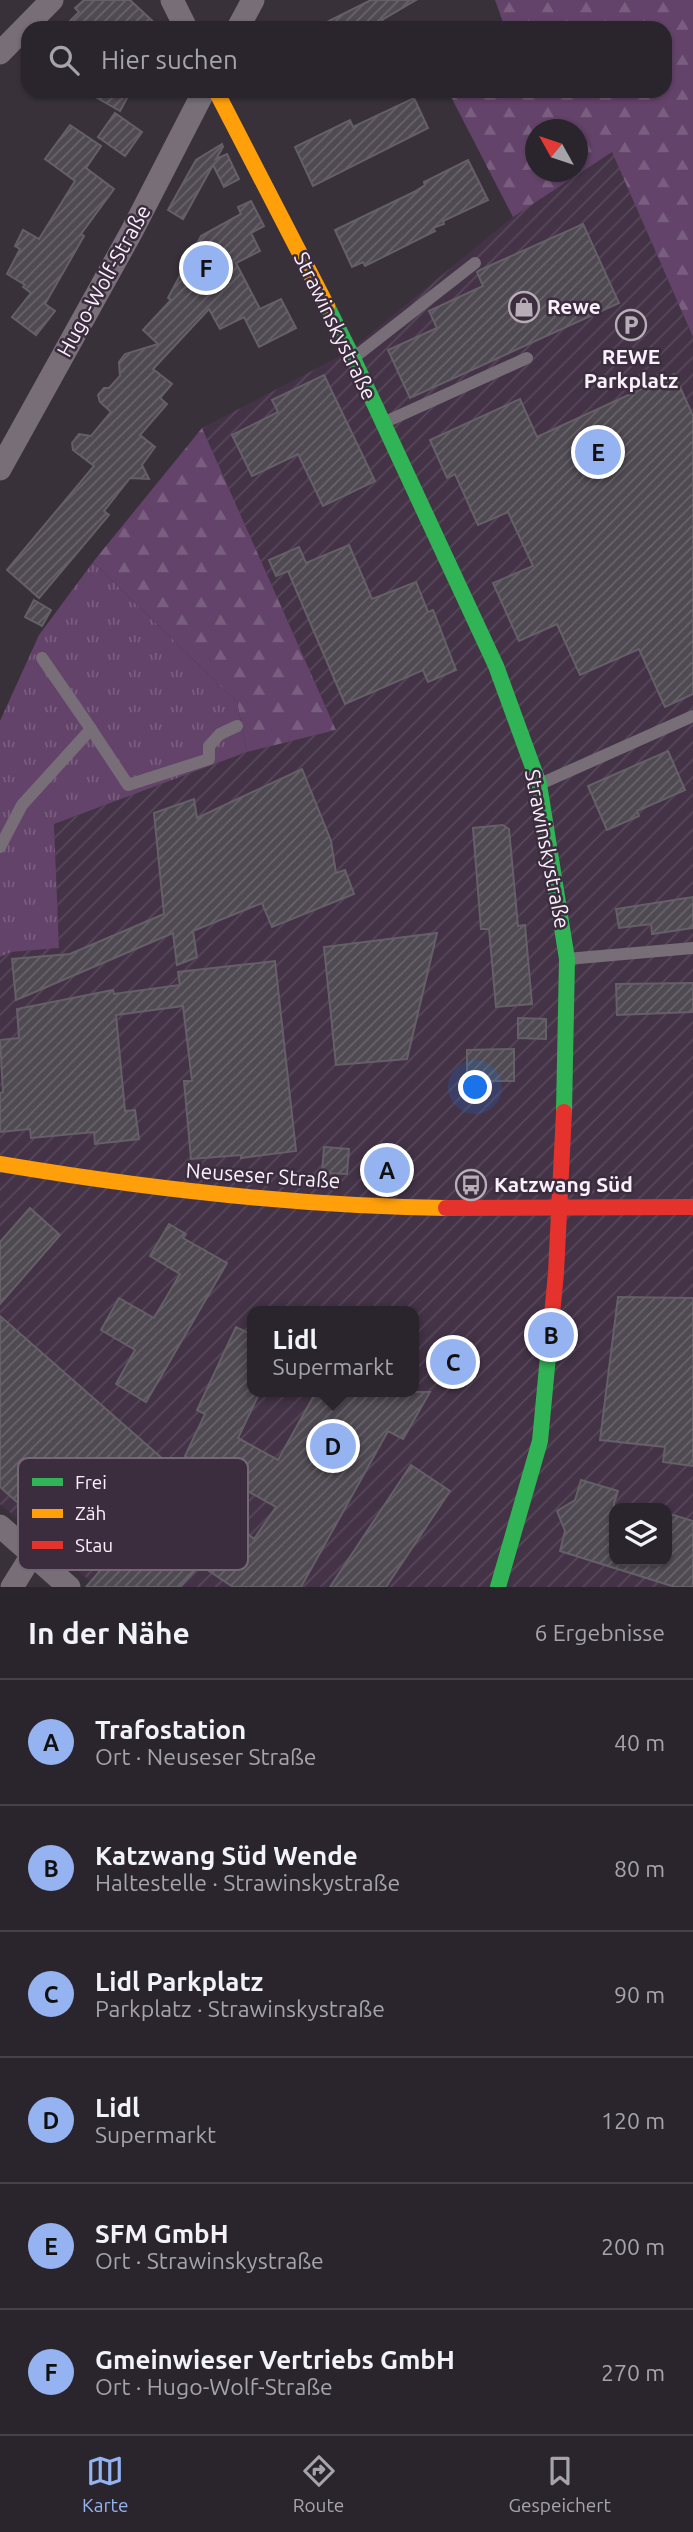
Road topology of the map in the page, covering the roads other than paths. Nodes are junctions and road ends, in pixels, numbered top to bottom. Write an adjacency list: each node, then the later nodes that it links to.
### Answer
1 (52, 0): 4 (street)
2 (172, 0): 5 (street)
3 (253, 0): 6 (street)
4 (32, 21)
5 (182, 21)
6 (241, 21)
7 (21, 32): 8 (street)
8 (0, 54)
9 (200, 98): 15 (street, Hugo-Wolf-Straße)
10 (220, 98): 12 (street, Strawinskystraße)
11 (475, 263): 12 (lane)
12 (353, 359): 14 (street, Strawinskystraße)
13 (527, 359): 14 (lane)
14 (383, 424): 20 (street, Strawinskystraße)
15 (0, 469)
16 (42, 657): 19 (lane)
17 (693, 716): 20 (lane)
18 (237, 726): 19 (lane)
19 (91, 729): 21 (lane)
20 (539, 784): 23 (street, Strawinskystraße)
21 (0, 847)
22 (693, 948): 23 (lane)
23 (567, 959): 26 (street, Strawinskystraße)
24 (0, 1164): 26 (street, Neuseser Straße)
25 (693, 1207): 26 (street, Neuseser Straße)
26 (559, 1210): 33 (street, Strawinskystraße)
27 (0, 1526): 28 (street)
28 (18, 1542)
29 (23, 1570): 31 (street)
30 (49, 1570): 32 (street)
31 (12, 1587)
32 (69, 1587)
33 (498, 1587)

